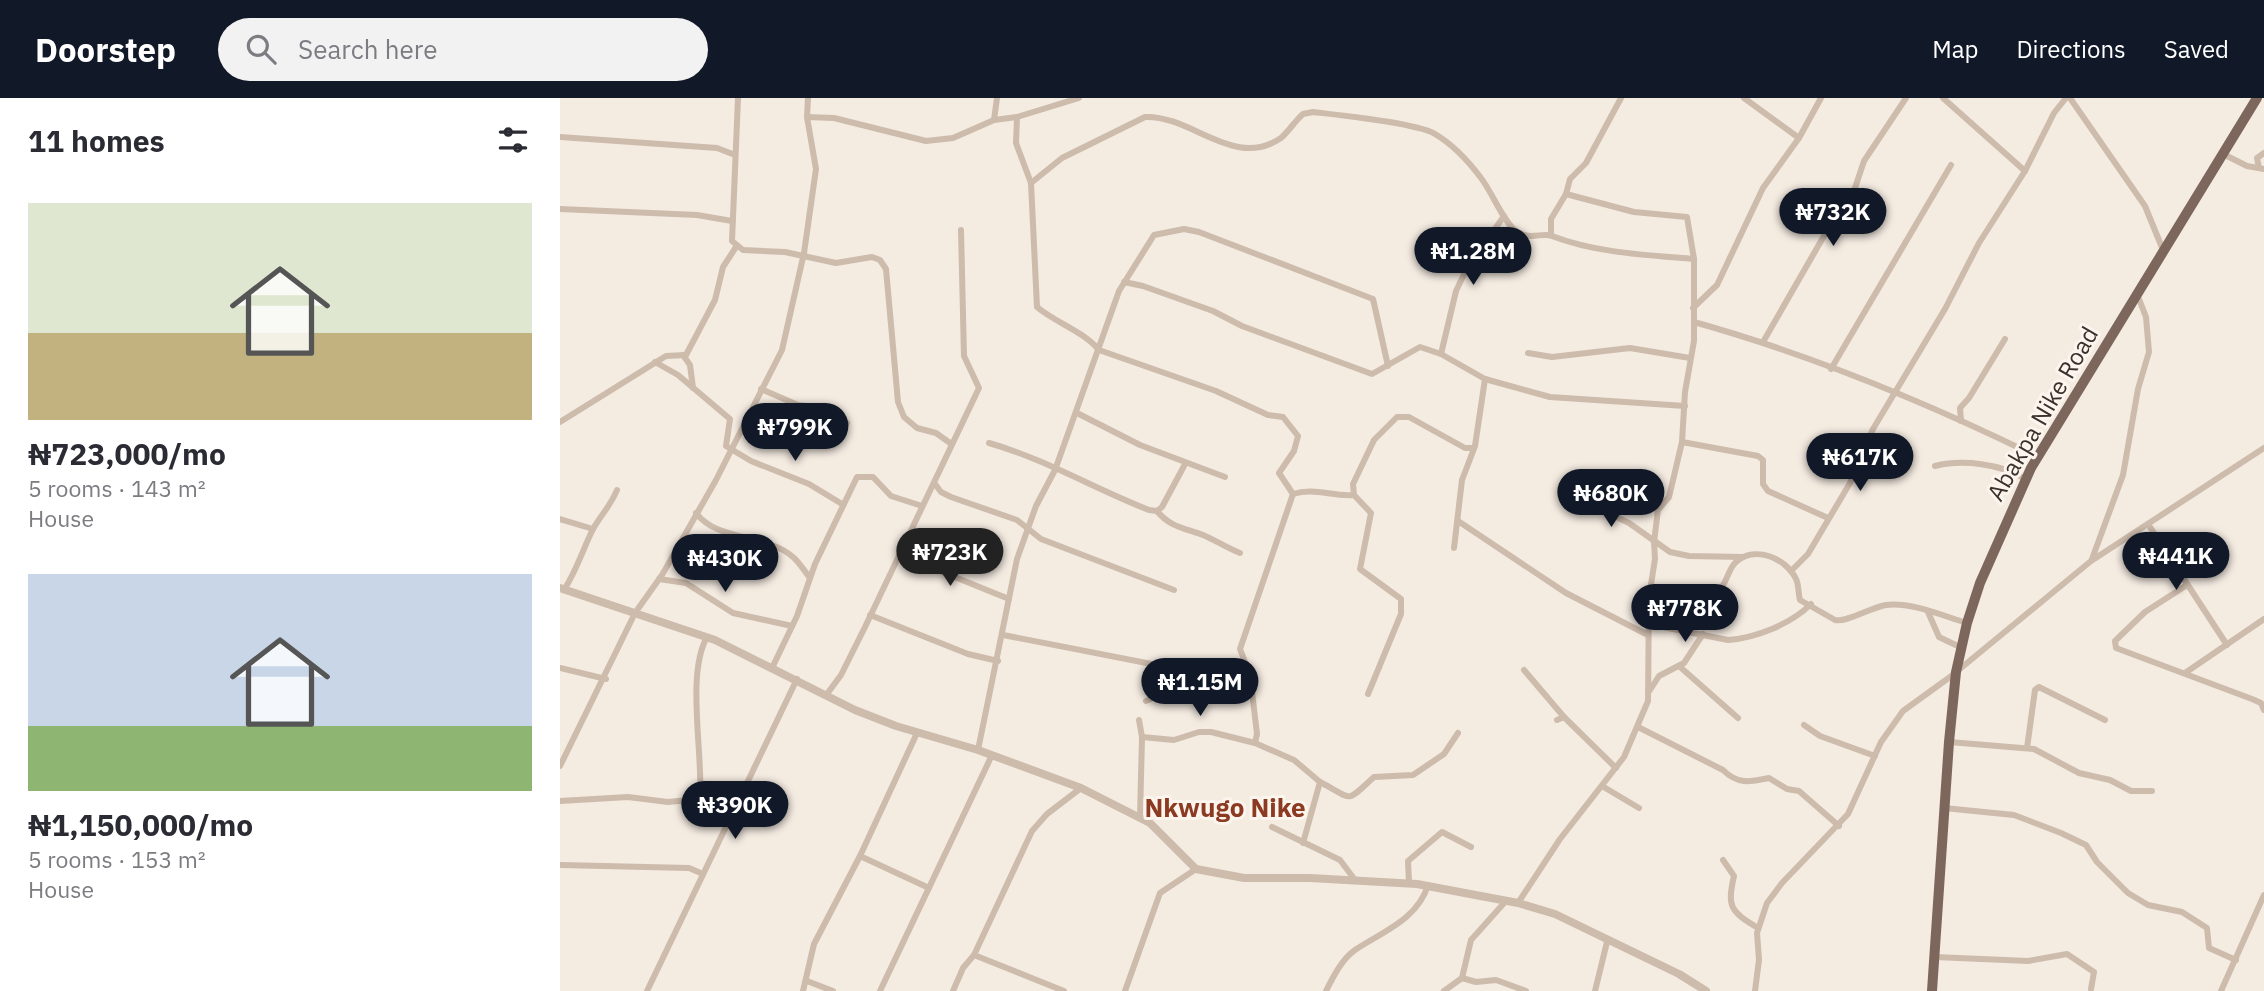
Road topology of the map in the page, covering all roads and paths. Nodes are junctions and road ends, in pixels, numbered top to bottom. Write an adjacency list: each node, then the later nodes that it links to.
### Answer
1 (738, 98): 19 (street)
2 (808, 98): 12 (street)
3 (996, 98): 14 (street)
4 (1079, 98): 13 (street)
5 (1621, 98): 24 (street)
6 (1821, 98): 16 (street)
7 (1906, 98): 39 (street)
8 (1943, 98): 22 (street)
9 (2068, 98): 22 (street); 31 (street)
10 (2257, 98): 18 (main road, Abakpa Nike Road)
11 (1746, 99): 16 (street)
12 (807, 117): 14 (street); 32 (street)
13 (1017, 117): 14 (street); 23 (street)
14 (993, 120)
15 (560, 137): 19 (street)
16 (1799, 138): 36 (street)
17 (2264, 153): 21 (street)
18 (2223, 154): 21 (street); 31 (main road, Abakpa Nike Road)
19 (735, 155): 27 (street)
20 (1951, 165): 47 (street)
21 (2262, 169)
22 (2025, 172): 51 (street)
23 (1031, 183): 26 (street); 40 (street)
24 (1566, 194): 29 (street); 33 (street)
25 (560, 209): 27 (street)
26 (1504, 216): 29 (street); 42 (street)
27 (732, 221): 30 (street)
28 (961, 230): 58 (street)
29 (1551, 235): 33 (street)
30 (736, 247): 32 (street); 43 (street)
31 (2163, 250): 35 (main road, Abakpa Nike Road)
32 (803, 258): 50 (street); 58 (street)
33 (1694, 259): 36 (street)
34 (1124, 282): 40 (street); 46 (street); 46 (street)
35 (2137, 293): 63 (main road, Abakpa Nike Road); 89 (street)
36 (1693, 308): 37 (street)
37 (1694, 322): 39 (street); 44 (street)
38 (2005, 339): 54 (street)
39 (1763, 342): 47 (street)
40 (1099, 349): 53 (street); 71 (street)
41 (1528, 353): 44 (street)
42 (1441, 354): 46 (street); 48 (street)
43 (683, 355): 45 (street); 49 (street)
44 (1690, 358): 52 (street)
45 (655, 362): 49 (street); 55 (street)
46 (1388, 366)
47 (1831, 369): 51 (street)
48 (1485, 379): 52 (street); 60 (street)
49 (692, 388): 62 (street)
50 (761, 389): 56 (street); 62 (street)
51 (1896, 392): 54 (street); 78 (street)
52 (1685, 405): 57 (street)
53 (1077, 413): 66 (street); 67 (street)
54 (1961, 421): 63 (street)
55 (560, 422)
56 (847, 423)
57 (1682, 442): 78 (street); 84 (street)
58 (950, 443): 69 (street)
59 (989, 443): 66 (street)
60 (1474, 448): 72 (street); 80 (street)
61 (2264, 448): 81 (street)
62 (731, 449): 74 (street); 77 (street)
63 (2038, 457): 68 (main road, Abakpa Nike Road)
64 (1184, 466): 76 (street)
65 (1935, 466): 68 (street)
66 (1055, 470): 76 (street); 82 (street)
67 (1225, 477)
68 (2025, 479): 102 (main road, Abakpa Nike Road)
69 (935, 484): 75 (street); 82 (street)
70 (617, 491): 83 (street)
71 (1293, 494): 72 (street); 136 (street)
72 (1354, 495): 123 (street)
73 (1579, 499): 84 (street)
74 (842, 505): 75 (street); 91 (street)
75 (922, 506): 86 (street)
76 (1157, 511): 87 (street)
77 (696, 513): 91 (street); 92 (street)
78 (1828, 518): 90 (street)
79 (560, 519): 83 (street)
80 (1458, 521): 85 (street); 108 (street)
81 (2148, 524): 89 (street); 93 (street)
82 (1029, 527): 95 (street); 96 (street)
83 (593, 529): 94 (street)
84 (1654, 542): 88 (street); 103 (street)
85 (1454, 548)
86 (902, 551): 96 (street); 100 (street)
87 (1240, 553)
88 (1742, 557): 90 (street); 105 (street)
89 (2091, 561): 117 (street)
90 (1791, 571): 97 (street)
91 (810, 578): 104 (street)
92 (659, 579): 99 (street); 104 (street)
93 (2187, 585): 110 (street); 118 (street)
94 (562, 589): 99 (street)
95 (1174, 590)
96 (1009, 599): 107 (street)
97 (1811, 604): 98 (street); 106 (street)
98 (1928, 612): 102 (street); 111 (street)
99 (635, 613): 109 (street); 119 (street)
100 (870, 615): 112 (street); 122 (street)
101 (2264, 619): 110 (street)
102 (1967, 623): 111 (main road, Abakpa Nike Road)
103 (1648, 624): 105 (street); 108 (street)
104 (792, 626): 114 (street)
105 (1690, 631): 106 (street)
106 (1703, 634): 113 (street)
107 (1003, 635): 112 (street); 124 (street)
108 (1648, 635): 121 (street)
109 (707, 637): 114 (street); 149 (street)
110 (2227, 645): 118 (street)
111 (1962, 648): 117 (main road, Abakpa Nike Road)
112 (998, 661): 139 (street)
113 (1679, 666): 121 (street); 126 (street)
114 (774, 667): 120 (street)
115 (560, 668): 119 (street)
116 (1524, 670): 143 (street)
117 (1956, 672): 134 (main road, Abakpa Nike Road); 141 (street)
118 (2185, 673): 125 (street)
119 (606, 678): 137 (street)
120 (797, 679): 122 (street); 148 (street)
121 (1649, 692): 130 (street)
122 (827, 694): 131 (street)
123 (1368, 694)
124 (1146, 701)
125 (2263, 704)
126 (1738, 718)
127 (1139, 720): 133 (street)
128 (2105, 720): 138 (street)
129 (1804, 725): 141 (street)
130 (1639, 727): 143 (street); 154 (street)
131 (917, 733): 139 (street); 158 (street)
132 (1458, 733): 144 (street)
133 (1142, 737): 136 (street); 153 (street)
134 (1949, 742): 138 (street); 152 (main road, Abakpa Nike Road)
135 (560, 743): 137 (street)
136 (1255, 743): 144 (street)
137 (569, 747): 142 (street)
138 (2027, 748): 147 (street)
139 (978, 750): 140 (street)
140 (992, 755): 146 (street); 166 (street)
141 (1875, 756): 154 (street)
142 (560, 766)
143 (1616, 768): 145 (street)
144 (1321, 782): 156 (street)
145 (1602, 786): 151 (street); 169 (street)
146 (1081, 788): 153 (street); 172 (street)
147 (2152, 791)
148 (740, 795): 149 (street); 162 (street)
149 (700, 796): 150 (street)
150 (560, 801)
151 (1639, 808)
152 (1944, 808): 173 (main road, Abakpa Nike Road); 174 (street)
153 (1140, 817): 161 (street)
154 (1839, 826): 170 (street)
155 (1272, 827): 156 (street)
156 (1303, 842): 163 (street)
157 (1471, 847): 164 (street)
158 (860, 856): 166 (street); 176 (street)
159 (1723, 860): 170 (street)
160 (560, 865): 162 (street)
161 (1196, 869): 163 (street); 184 (street)
162 (703, 874): 178 (street)
163 (1355, 880): 164 (street)
164 (1409, 883): 165 (street)
165 (1428, 885): 168 (street); 185 (street)
166 (929, 888): 181 (street)
167 (2264, 895): 174 (street)
168 (1505, 902): 169 (street); 175 (street)
169 (1518, 903): 171 (street)
170 (1758, 928): 190 (street)
171 (1607, 942): 188 (street); 189 (street)
172 (974, 955): 182 (street); 183 (street)
173 (1935, 957): 177 (street); 191 (main road, Abakpa Nike Road)
174 (2236, 960): 192 (street)
175 (1462, 978): 186 (street); 187 (street)
176 (807, 981): 179 (street); 180 (street)
177 (2091, 989)
178 (647, 991)
179 (803, 991)
180 (833, 991)
181 (880, 991)
182 (953, 991)
183 (1064, 991)
184 (1125, 991)
185 (1326, 991)
186 (1444, 991)
187 (1525, 991)
188 (1595, 991)
189 (1706, 991)
190 (1755, 991)
191 (1932, 991)
192 (2221, 991)

